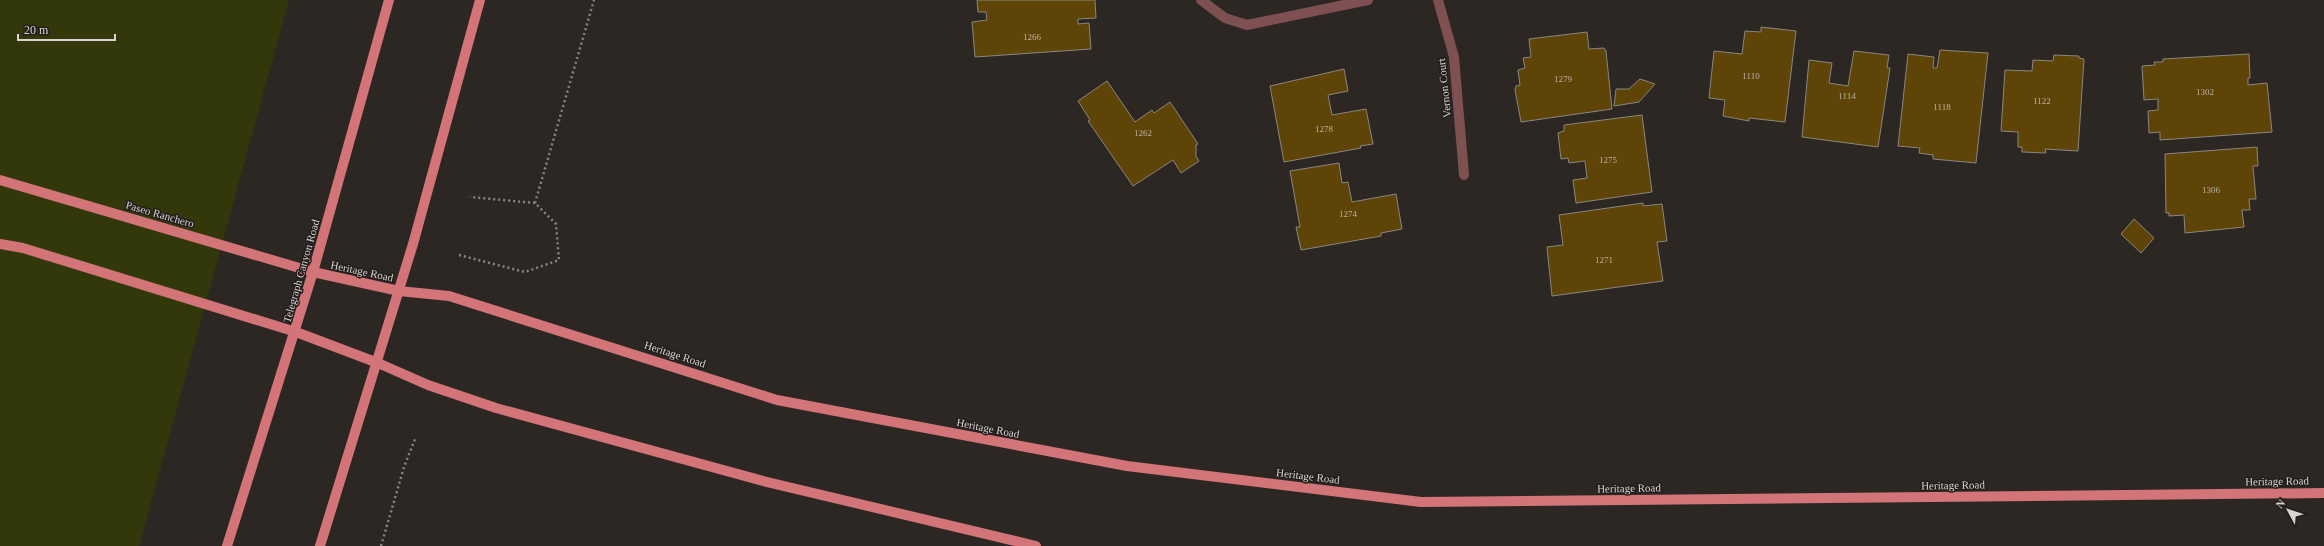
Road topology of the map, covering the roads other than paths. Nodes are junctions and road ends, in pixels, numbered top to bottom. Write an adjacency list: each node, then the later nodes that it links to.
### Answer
1 (389, 0): 9 (main road, Telegraph Canyon Road)
2 (480, 0): 10 (main road)
3 (1201, 0): 4 (street)
4 (1368, 0)
5 (1438, 0): 6 (street, Vernon Court)
6 (1464, 175)
7 (0, 180): 9 (main road, Paseo Ranchero)
8 (0, 244): 11 (main road)
9 (313, 272): 10 (main road, Heritage Road); 11 (main road, Telegraph Canyon Road)
10 (399, 291): 12 (main road); 13 (main road, Heritage Road)
11 (296, 332): 12 (main road); 14 (main road, Telegraph Canyon Road)
12 (378, 363): 15 (main road); 16 (main road)
13 (2324, 493)
14 (227, 546)
15 (320, 546)
16 (1036, 546)

